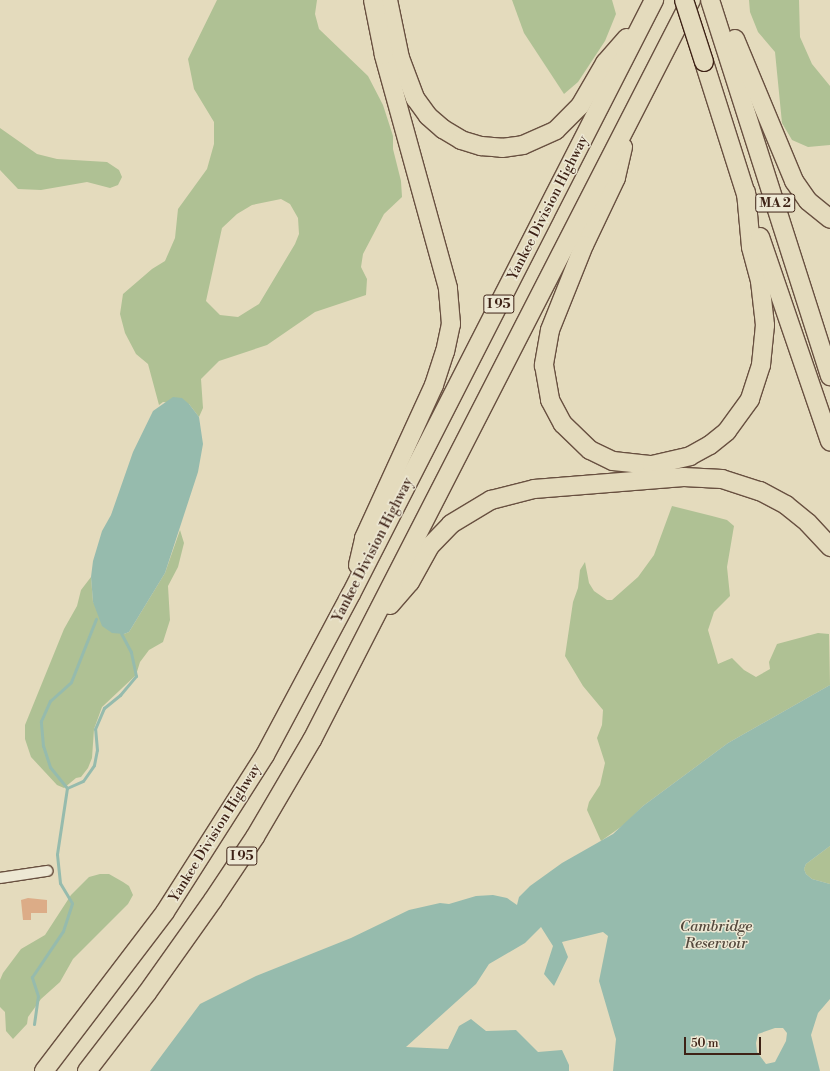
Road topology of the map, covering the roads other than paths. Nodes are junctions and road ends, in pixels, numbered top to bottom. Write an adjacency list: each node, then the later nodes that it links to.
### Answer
1 (373, 0): 15 (highway)
2 (388, 0): 7 (highway)
3 (684, 0): 10 (highway, MA 2, bridge)
4 (691, 0): 9 (highway, I 95)
5 (710, 0): 8 (highway, MA 2)
6 (715, 0): 8 (highway)
7 (651, 7): 15 (highway, Yankee Division Highway / I 95)
8 (723, 25): 11 (highway); 12 (highway, MA 2)
9 (628, 122): 10 (highway); 16 (highway, I 95)
10 (746, 192): 13 (highway, MA 2)
11 (830, 219)
12 (830, 376)
13 (830, 441)
14 (830, 547): 16 (highway)
15 (351, 594): 19 (highway, Yankee Division Highway / I 95)
16 (372, 625): 20 (highway, I 95)
17 (47, 871): 18 (street)
18 (0, 878)
19 (44, 1071)
20 (88, 1071)

